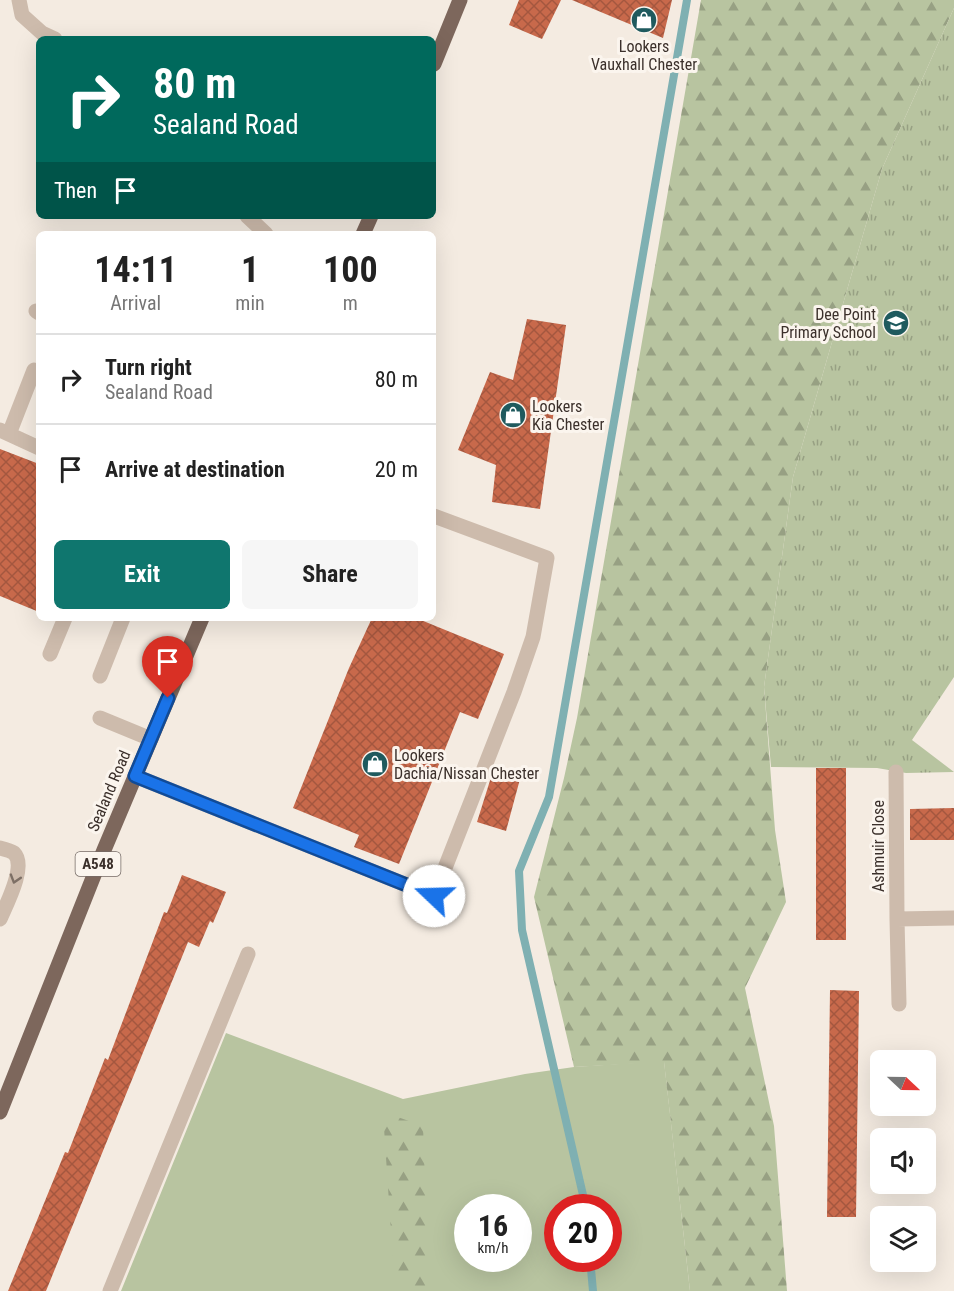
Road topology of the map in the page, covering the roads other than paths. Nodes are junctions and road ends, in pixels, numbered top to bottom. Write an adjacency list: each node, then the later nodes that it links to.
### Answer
1 (19, 0): 3 (street)
2 (460, 0): 4 (main road)
3 (49, 36)
4 (436, 59)
5 (250, 219): 6 (street)
6 (263, 231)
7 (36, 371): 8 (street)
8 (5, 432): 9 (street)
9 (36, 447)
10 (436, 517): 19 (street)
11 (63, 621): 14 (street)
12 (122, 621): 15 (street)
13 (201, 621): 17 (main road, Sealand Road / A548)
14 (50, 654)
15 (100, 676)
16 (100, 718): 17 (street)
17 (151, 739): 19 (main road, Sealand Road / A548)
18 (896, 772): 23 (street, Ashmuir Close)
19 (135, 776): 26 (main road, Sealand Road / A548)
20 (0, 848): 22 (street, one-way to 22)
21 (954, 918): 23 (street)
22 (0, 919)
23 (897, 919): 25 (street, Ashmuir Close)
24 (248, 954): 27 (street)
25 (899, 1004)
26 (0, 1112)
27 (110, 1291)

